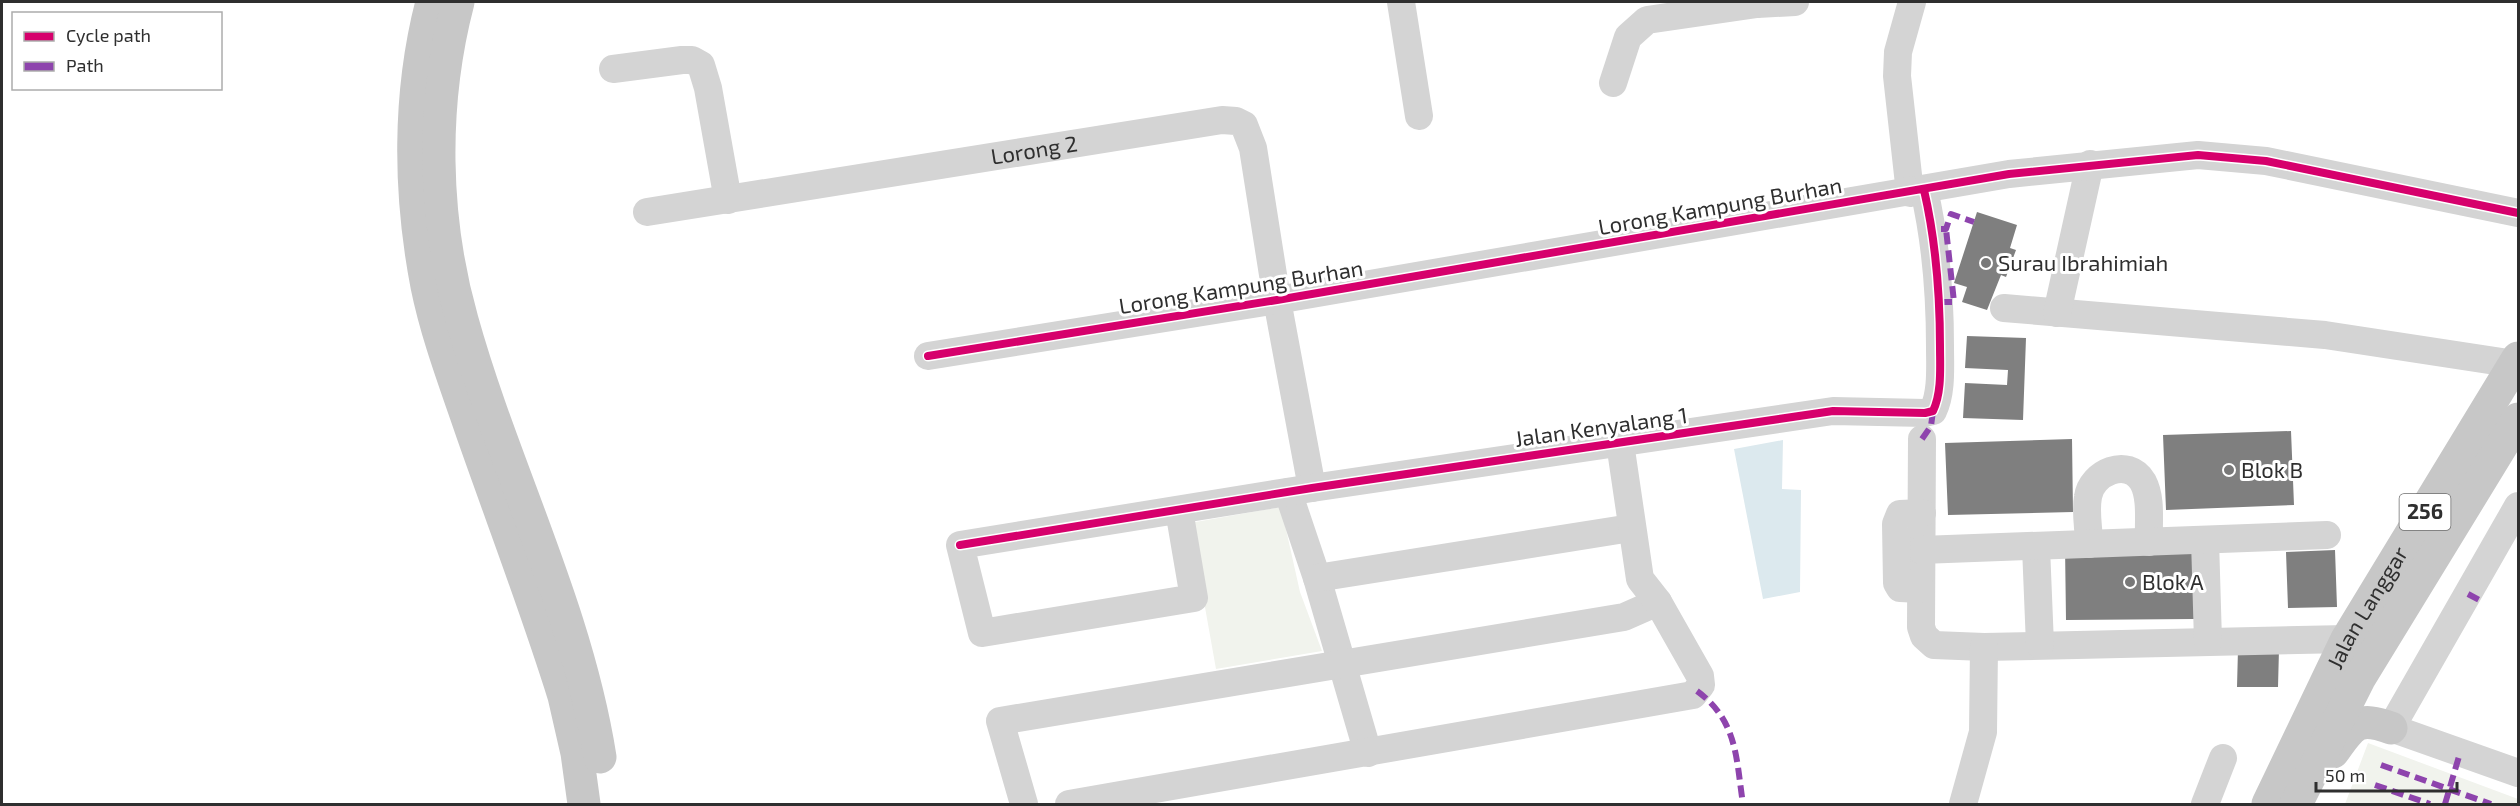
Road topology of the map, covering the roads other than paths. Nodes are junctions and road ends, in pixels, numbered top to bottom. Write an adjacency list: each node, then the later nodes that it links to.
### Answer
1 (432, 2): 46 (main road)
2 (458, 2): 47 (main road)
3 (1401, 2): 9 (street)
4 (1795, 2): 6 (street)
5 (1912, 2): 11 (street)
6 (1757, 3): 8 (street)
7 (613, 69): 12 (street)
8 (1614, 83)
9 (1419, 116)
10 (2090, 164): 11 (street, Lorong Kampung Burhan); 14 (street, Lorong Kampung Burhan); 17 (street)
11 (1917, 191): 15 (street, Lorong Kampung Burhan); 22 (street, Jalan Kenyalang 1)
12 (728, 200): 13 (street, Lorong 2); 15 (street, Lorong 2)
13 (647, 212)
14 (2518, 213)
15 (1277, 300): 18 (street, Lorong Kampung Burhan); 23 (street)
16 (2004, 308): 17 (street)
17 (2057, 313): 19 (street)
18 (928, 356)
19 (2517, 361): 37 (main road, Jalan Langgar / 256)
20 (2515, 434): 53 (main road, Jalan Langgar / 256)
21 (1922, 439): 26 (street)
22 (1620, 443): 23 (street, Jalan Kenyalang 1); 27 (street)
23 (1292, 491): 25 (street, Jalan Kenyalang 1); 34 (street)
24 (2518, 506): 42 (street)
25 (1179, 510): 25 (street, Jalan Kenyalang 1)
26 (1922, 513): 33 (street); 35 (street)
27 (1631, 528): 34 (street); 36 (street)
28 (2327, 535): 29 (street)
29 (2205, 540): 30 (street); 38 (street)
30 (2148, 542): 31 (street); 31 (street)
31 (2089, 544): 32 (street)
32 (2036, 547): 33 (street); 39 (street)
33 (1922, 550): 35 (street)
34 (1317, 578): 41 (street)
35 (1921, 589): 40 (street)
36 (1658, 602): 41 (street); 43 (street)
37 (2348, 639): 38 (street); 52 (main road, Jalan Langgar / 256)
38 (2208, 641): 39 (street)
39 (2040, 645): 40 (street)
40 (1984, 647): 50 (street)
41 (1340, 664): 43 (street); 48 (street)
42 (2391, 728): 45 (street); 53 (main road)
43 (1368, 753): 49 (street)
44 (2223, 758): 51 (street)
45 (2518, 773)
46 (585, 804)
47 (605, 804)
48 (1024, 804)
49 (1069, 804)
50 (1963, 804)
51 (2205, 804)
52 (2268, 804)
53 (2296, 804)

